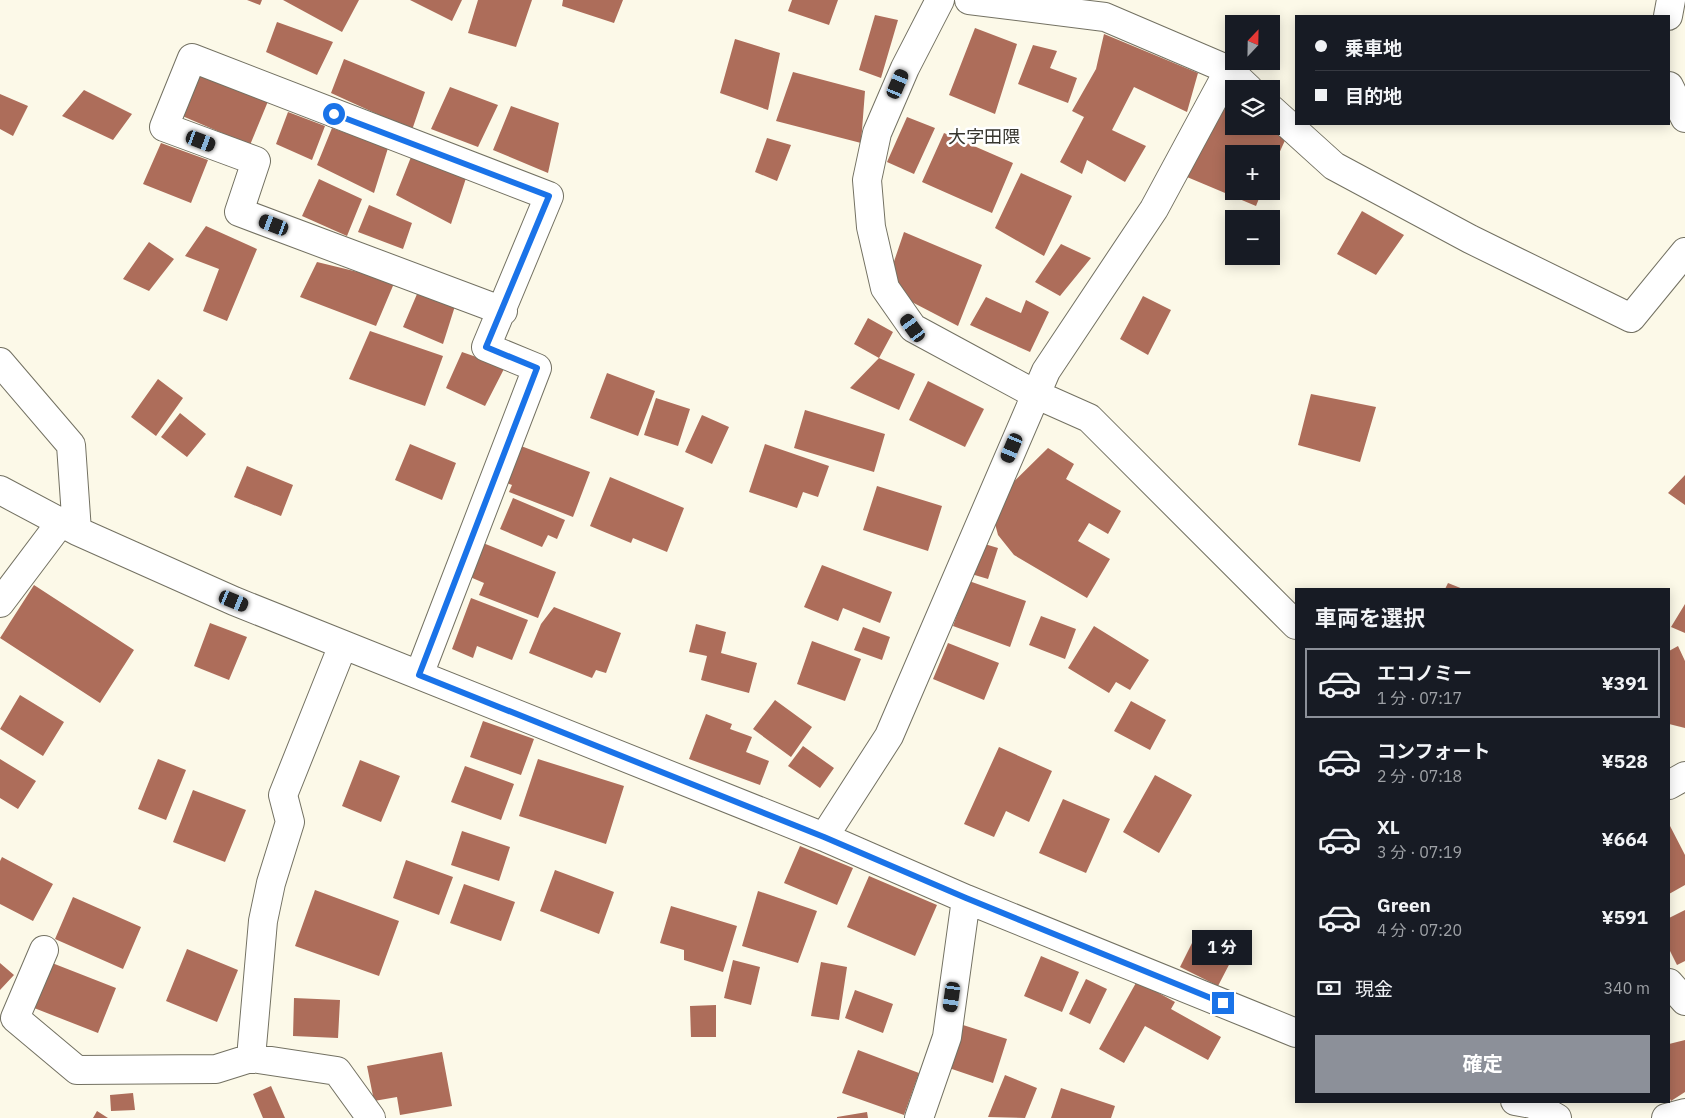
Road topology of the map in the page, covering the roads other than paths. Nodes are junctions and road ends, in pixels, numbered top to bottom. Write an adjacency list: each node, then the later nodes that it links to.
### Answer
1 (940, 0): 14 (street)
2 (969, 0): 5 (street)
3 (1671, 0): 4 (street)
4 (1668, 15)
5 (1225, 68)
6 (1229, 70): 7 (street); 14 (street)
7 (1240, 80)
8 (1670, 88): 10 (street)
9 (1280, 117): 11 (street)
10 (1685, 118)
11 (1685, 252)
12 (503, 311): 12 (street); 20 (street)
13 (0, 362): 16 (street)
14 (1035, 394): 18 (street); 23 (street)
15 (0, 490): 16 (street)
16 (69, 527): 17 (street); 19 (street)
17 (0, 603)
18 (1295, 624)
19 (344, 645): 20 (street); 29 (street)
20 (419, 675): 23 (street)
21 (1685, 776): 22 (street)
22 (1670, 784)
23 (824, 837): 24 (street)
24 (966, 898): 28 (street); 33 (street)
25 (44, 950): 29 (street)
26 (1670, 983): 27 (street)
27 (1685, 1001)
28 (1295, 1033)
29 (251, 1058): 32 (street)
30 (1526, 1103): 34 (street)
31 (1685, 1113): 35 (street)
32 (371, 1118)
33 (919, 1118)
34 (1557, 1118)
35 (1666, 1118)

